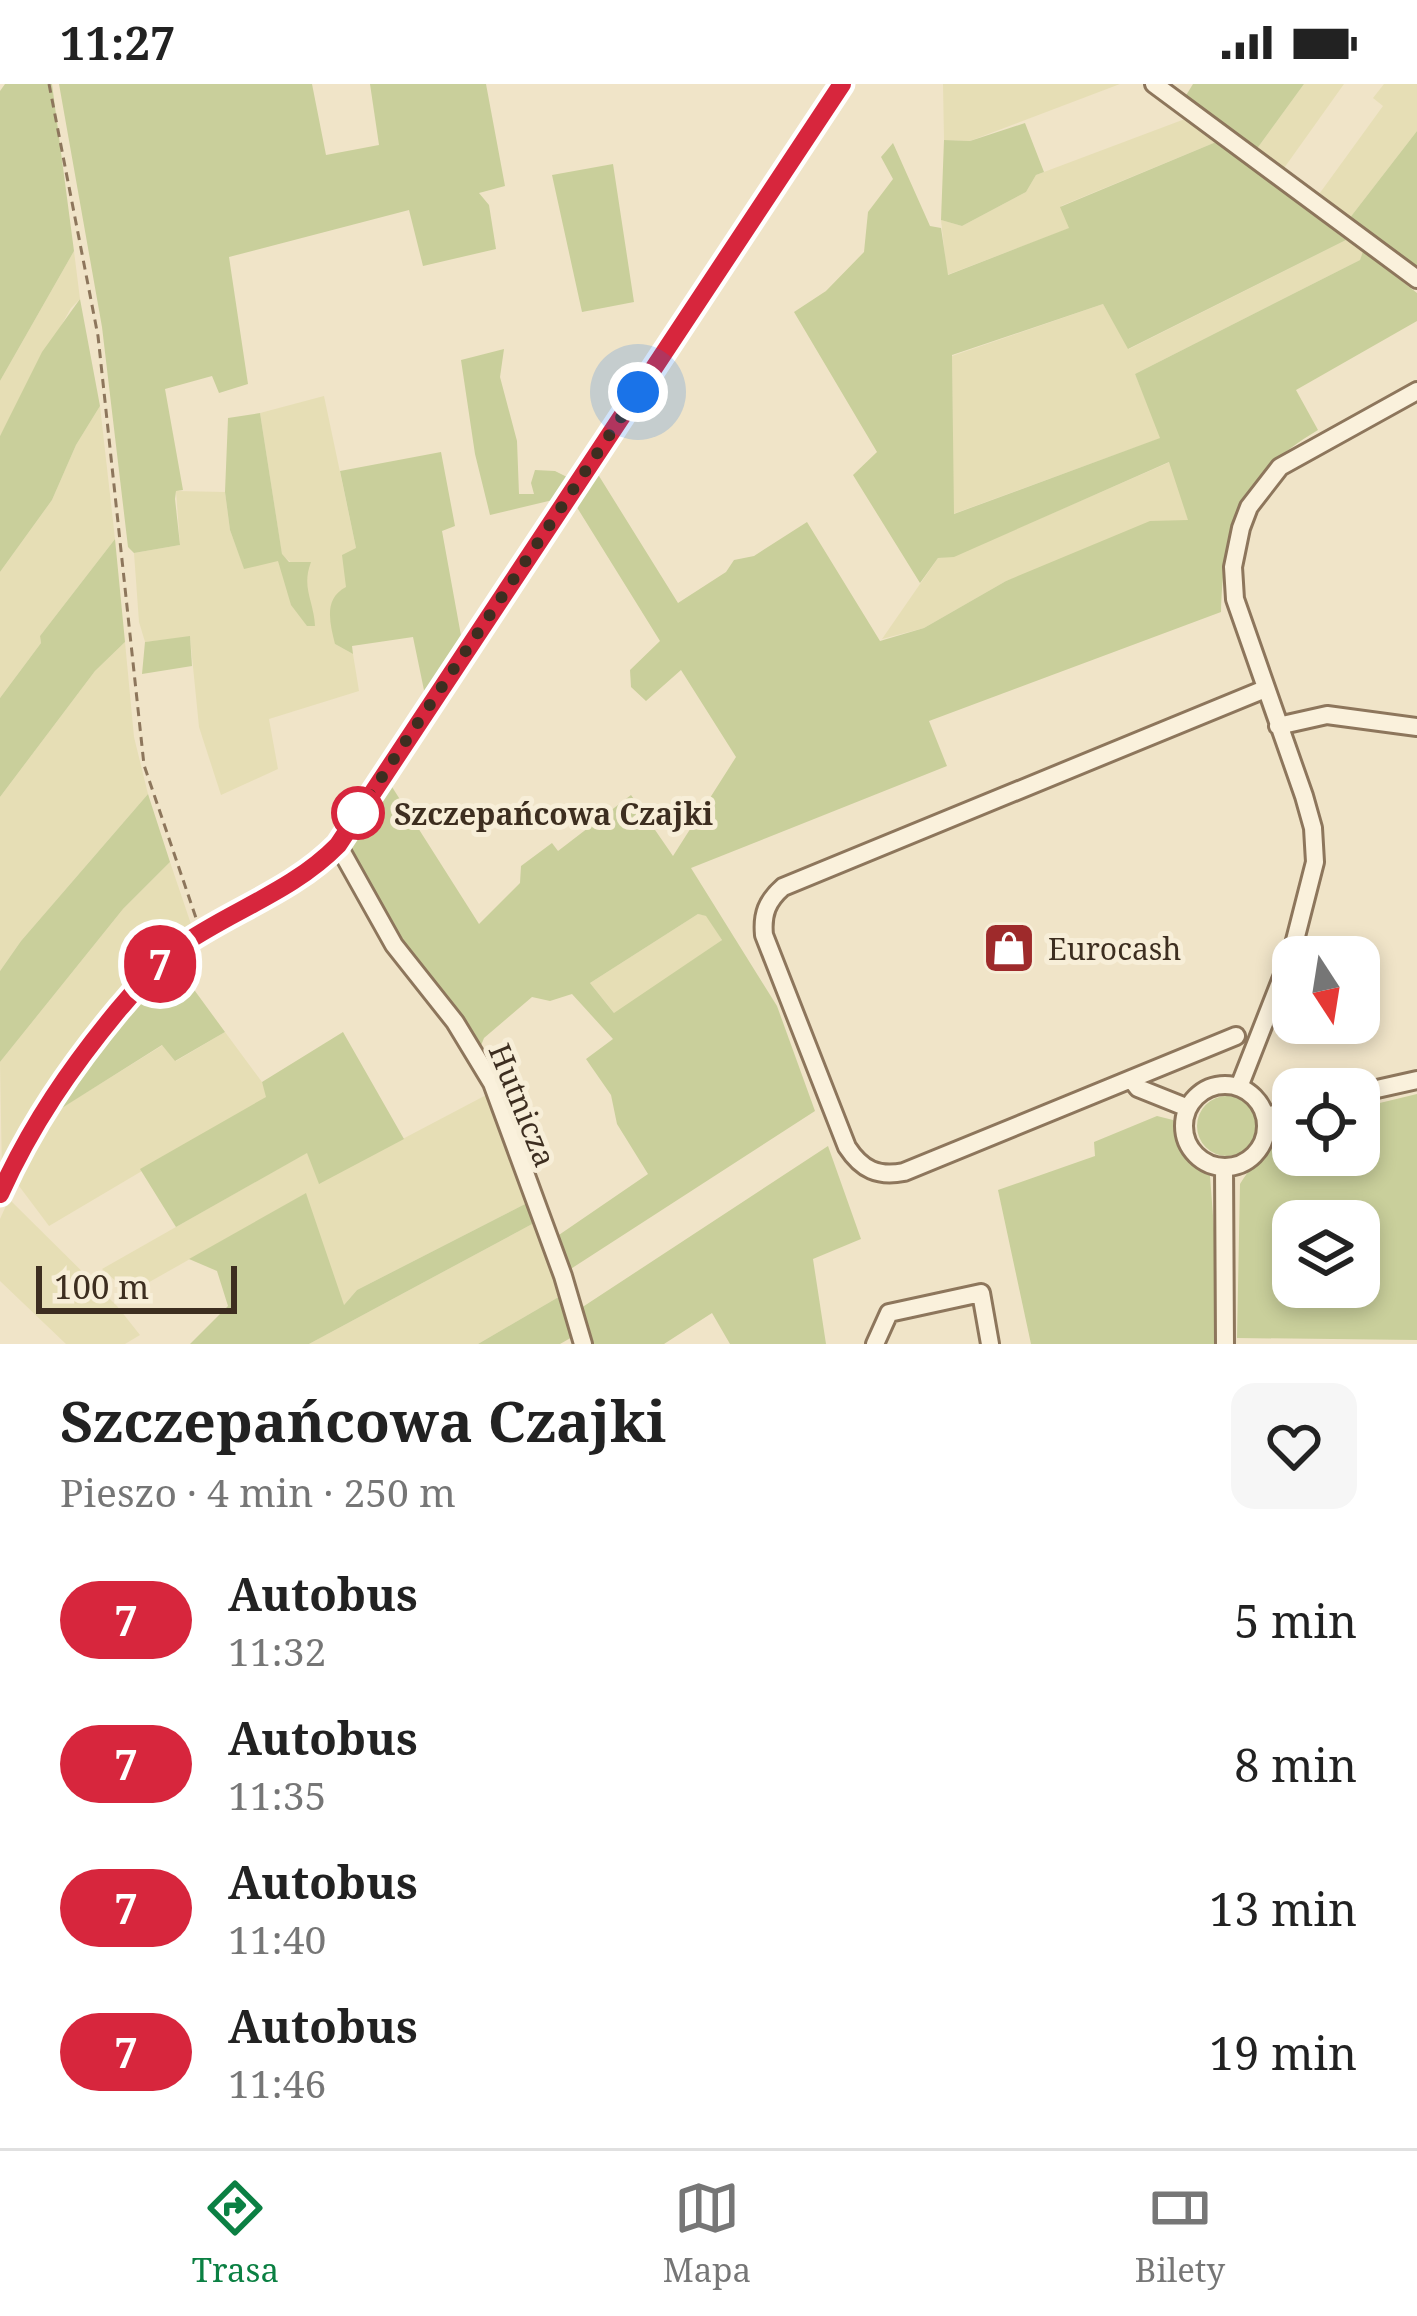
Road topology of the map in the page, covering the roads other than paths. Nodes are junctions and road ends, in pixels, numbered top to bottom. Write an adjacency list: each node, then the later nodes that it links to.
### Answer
1 (842, 84): 8 (street)
2 (1154, 84): 3 (street)
3 (1417, 279)
4 (1417, 391): 5 (street)
5 (1265, 689): 6 (street); 11 (street)
6 (1278, 726): 7 (street); 12 (street)
7 (1417, 727)
8 (338, 845): 18 (street); 19 (street, Hutnicza)
9 (1236, 1036): 11 (street)
10 (1417, 1080): 13 (street)
11 (1134, 1083): 14 (street)
12 (1239, 1087): 14 (street); 16 (street)
13 (1380, 1088)
14 (1188, 1108): 17 (street)
15 (1272, 1114): 16 (street)
16 (1265, 1116): 17 (street)
17 (1224, 1167): 22 (street)
18 (0, 1194)
19 (583, 1344)
20 (875, 1344): 21 (street)
21 (990, 1344)
22 (1226, 1344)

